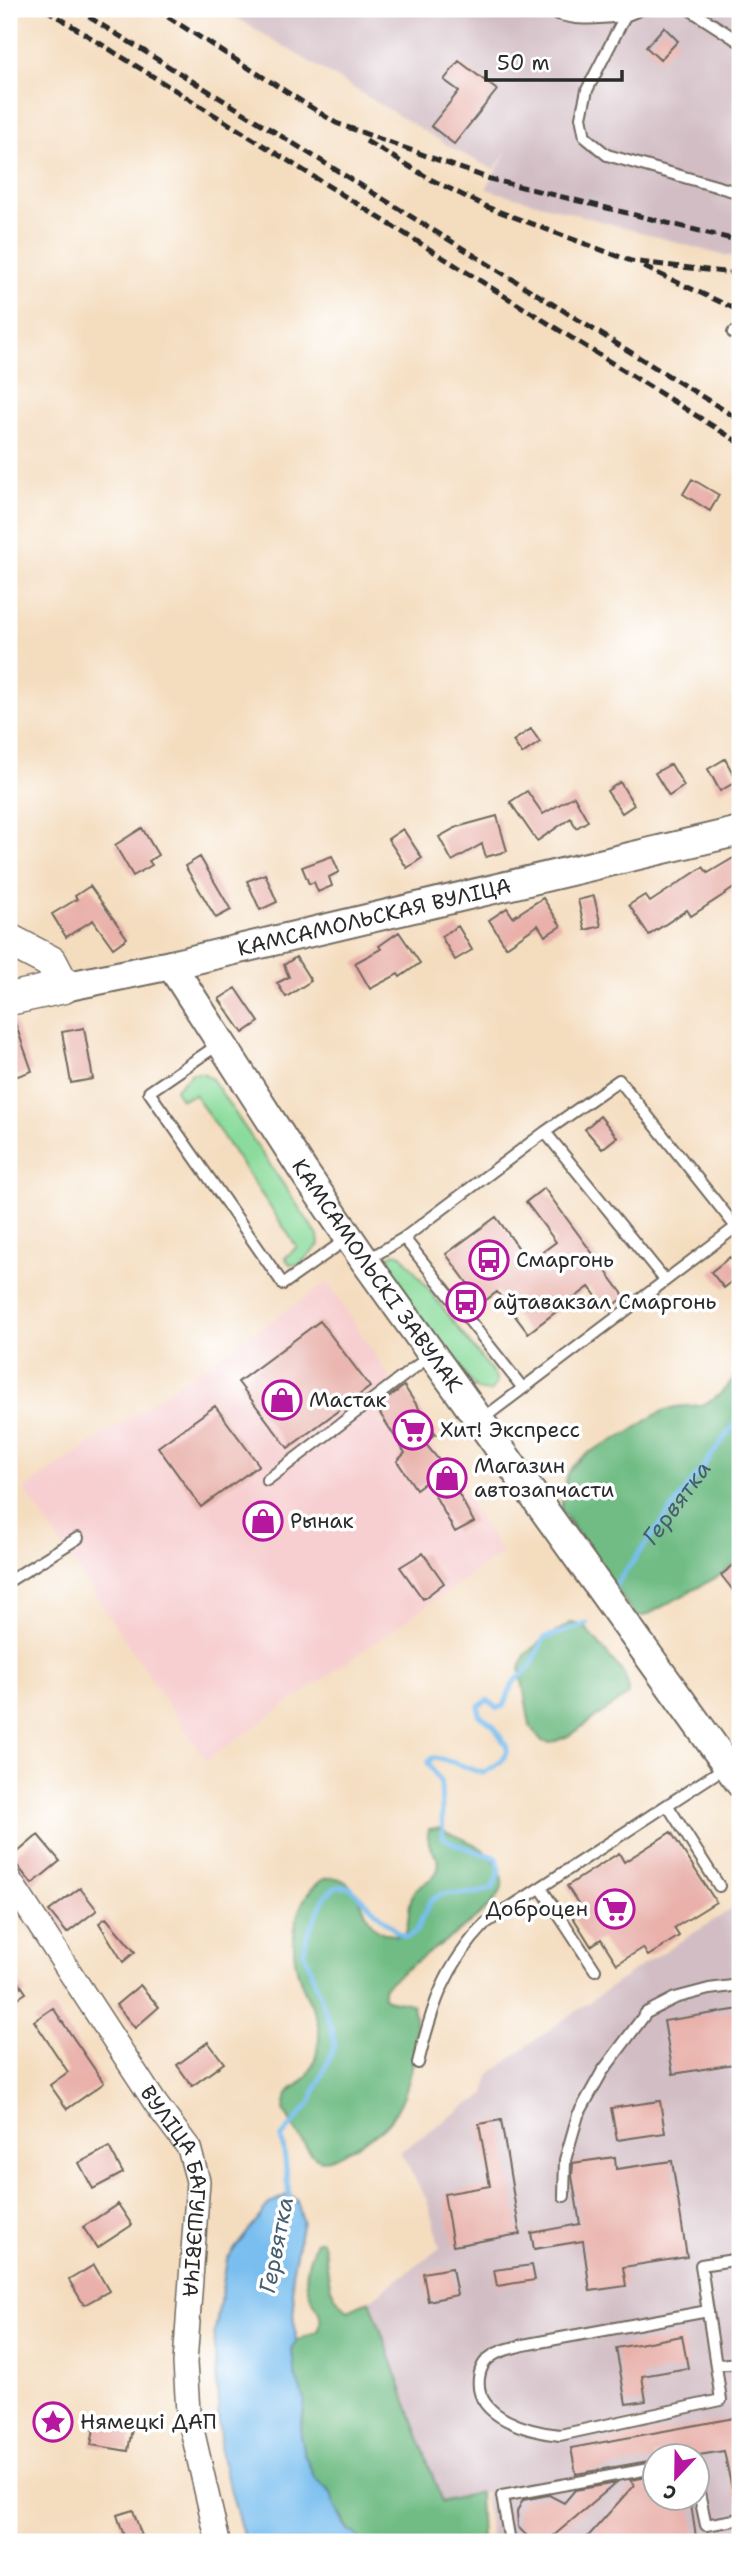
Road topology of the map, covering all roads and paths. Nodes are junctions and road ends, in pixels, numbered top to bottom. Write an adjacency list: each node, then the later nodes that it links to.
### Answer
1 (546, 9): 4 (lane)
2 (642, 9): 4 (lane)
3 (689, 9): 5 (lane)
4 (625, 16): 6 (lane)
5 (740, 42)
6 (740, 194)
7 (740, 831): 9 (street, КАМСАМОЛЬСКАЯ ВУЛІЦА)
8 (9, 940): 10 (main road)
9 (171, 965): 10 (street, КАМСАМОЛЬСКАЯ ВУЛІЦА); 12 (street, КАМСАМОЛЬСКІ ЗАВУЛАК)
10 (64, 987): 11 (main road, КАМСАМОЛЬСКАЯ ВУЛІЦА)
11 (9, 999)
12 (221, 1042): 14 (street, КАМСАМОЛЬСКІ ЗАВУЛАК); 14 (lane)
13 (545, 1132): 15 (lane); 17 (lane); 17 (lane)
14 (349, 1238): 16 (street, КАМСАМОЛЬСКІ ЗАВУЛАК)
15 (404, 1238): 16 (lane); 19 (lane)
16 (365, 1261): 18 (street, КАМСАМОЛЬСКІ ЗАВУЛАК)
17 (665, 1280): 19 (lane)
18 (431, 1355): 20 (street, КАМСАМОЛЬСКІ ЗАВУЛАК); 21 (lane)
19 (522, 1387): 20 (lane)
20 (480, 1421): 24 (street, КАМСАМОЛЬСКІ ЗАВУЛАК)
21 (267, 1480)
22 (78, 1538): 23 (lane)
23 (9, 1581)
24 (734, 1775): 25 (lane)
25 (668, 1806): 27 (lane); 28 (lane)
26 (9, 1879): 40 (street, ВУЛІЦА БАГУШЭВІЧА)
27 (719, 1886)
28 (541, 1888): 29 (lane); 31 (lane)
29 (595, 1970)
30 (740, 1985): 32 (lane)
31 (418, 2063)
32 (565, 2196)
33 (740, 2259): 34 (lane)
34 (708, 2311): 36 (lane); 36 (lane)
35 (740, 2363): 36 (lane)
36 (716, 2365)
37 (640, 2471): 41 (lane)
38 (703, 2512): 39 (lane)
39 (740, 2519)
40 (218, 2542)
41 (510, 2542)

